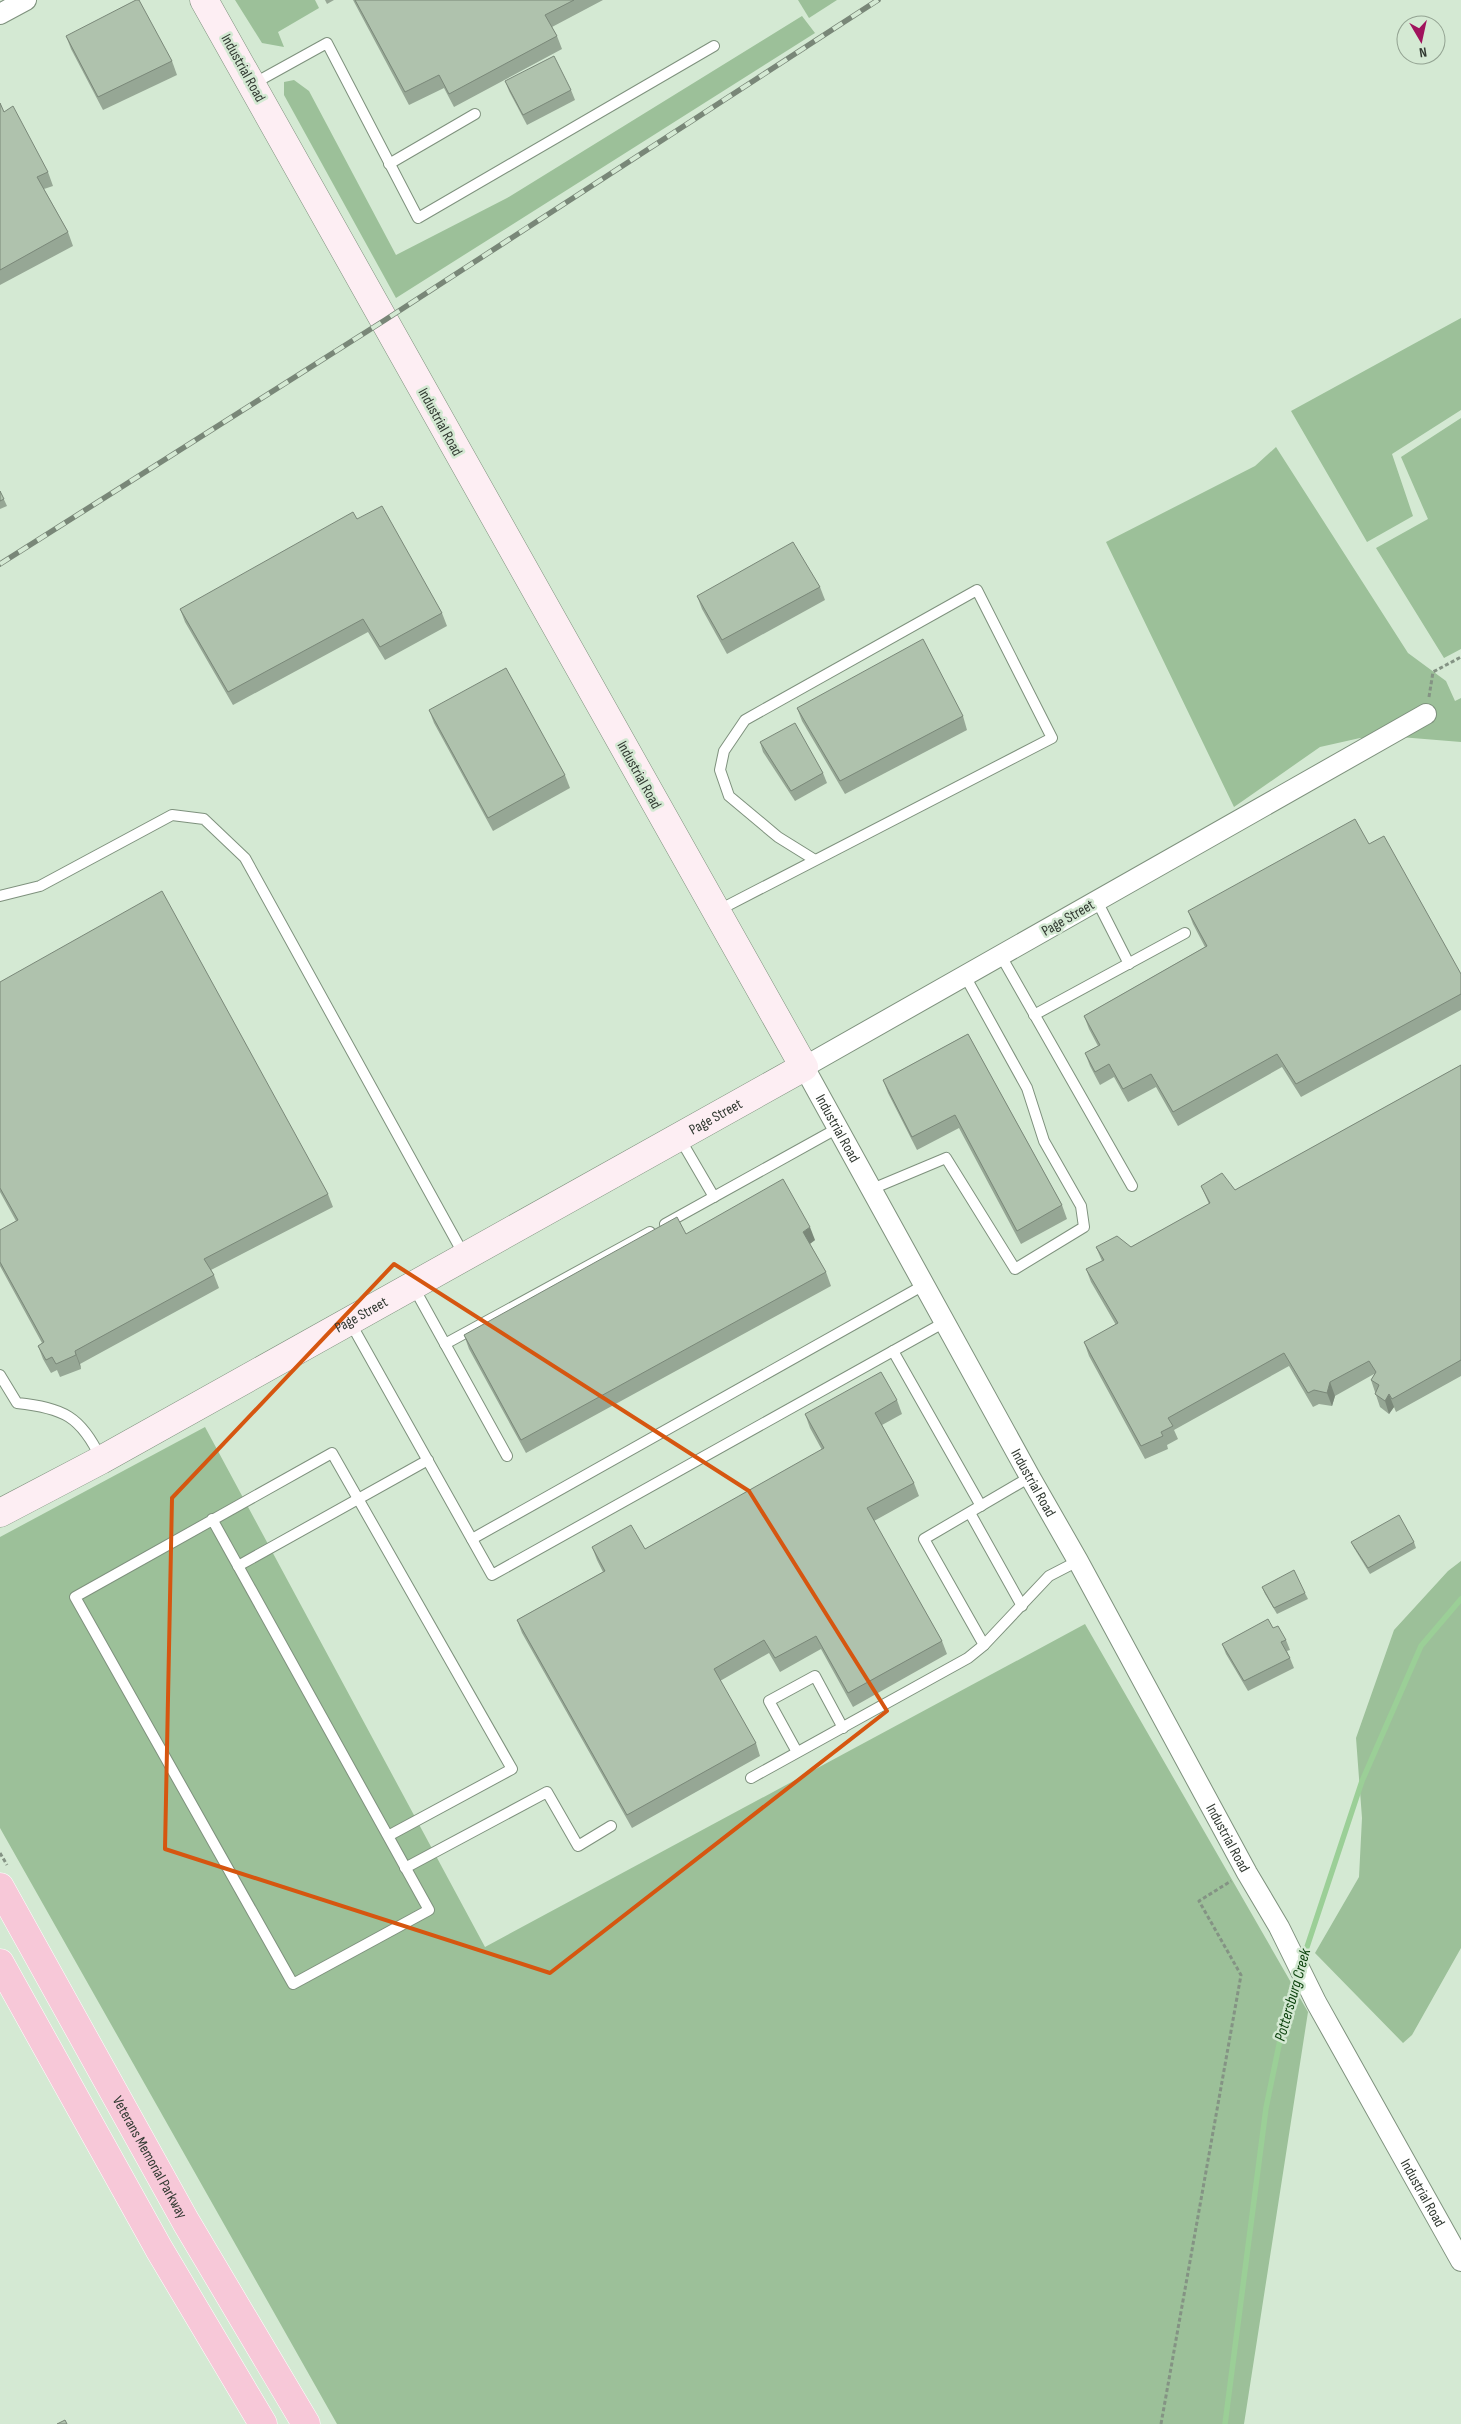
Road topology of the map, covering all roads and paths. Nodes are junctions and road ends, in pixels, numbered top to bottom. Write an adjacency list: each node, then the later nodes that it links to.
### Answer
1 (26, 0): 3 (street)
2 (204, 0): 5 (street, Industrial Road)
3 (0, 14)
4 (714, 46): 7 (lane)
5 (252, 84): 7 (lane); 13 (street, Industrial Road)
6 (475, 114): 7 (lane)
7 (389, 164)
8 (1461, 657): 9 (path)
9 (1426, 714): 12 (street, Page Street)
10 (815, 860): 10 (lane); 13 (lane)
11 (0, 896): 25 (lane)
12 (1098, 901): 15 (street, Page Street); 16 (lane)
13 (716, 912): 19 (street, Industrial Road)
14 (1185, 934): 16 (lane)
15 (1001, 956): 17 (street, Page Street); 18 (lane)
16 (1129, 964): 18 (lane)
17 (965, 976): 19 (street, Page Street); 23 (lane)
18 (1034, 1015): 22 (lane)
19 (804, 1067): 20 (street, Industrial Road); 21 (street, Page Street)
20 (838, 1128): 23 (street, Industrial Road); 24 (lane)
21 (679, 1137): 24 (lane); 25 (street, Page Street)
22 (1132, 1186)
23 (872, 1188): 27 (street, Industrial Road)
24 (714, 1197): 30 (lane)
25 (464, 1256): 26 (street, Page Street)
26 (412, 1285): 28 (street, Page Street); 30 (lane)
27 (924, 1285): 29 (street, Industrial Road); 42 (lane)
28 (349, 1320): 34 (street, Page Street); 35 (lane)
29 (945, 1322): 31 (lane); 36 (street, Industrial Road)
30 (445, 1344): 33 (lane)
31 (893, 1351): 38 (lane); 42 (lane)
32 (0, 1375): 34 (lane)
33 (507, 1456)
34 (101, 1460): 39 (street, Page Street)
35 (428, 1460): 37 (lane); 42 (lane)
36 (1030, 1477): 38 (lane); 43 (street, Industrial Road)
37 (358, 1499): 41 (lane); 44 (lane); 51 (lane)
38 (981, 1506): 40 (lane)
39 (0, 1513)
40 (970, 1513): 45 (lane); 46 (lane)
41 (212, 1519): 44 (lane); 52 (lane)
42 (472, 1539)
43 (1078, 1560): 45 (lane); 53 (street, Industrial Road)
44 (238, 1566): 51 (lane)
45 (1022, 1606): 46 (lane)
46 (984, 1645): 47 (lane)
47 (843, 1728): 48 (lane); 48 (lane)
48 (797, 1752): 49 (lane)
49 (751, 1778)
50 (611, 1826): 52 (lane)
51 (388, 1836): 52 (lane)
52 (405, 1868)
53 (1247, 1873): 56 (street, Industrial Road); 59 (path)
54 (0, 1887): 58 (highway, Veterans Memorial Parkway)
55 (0, 1963): 57 (highway)
56 (1461, 2261)
57 (263, 2424)
58 (306, 2424)
59 (1161, 2424)

